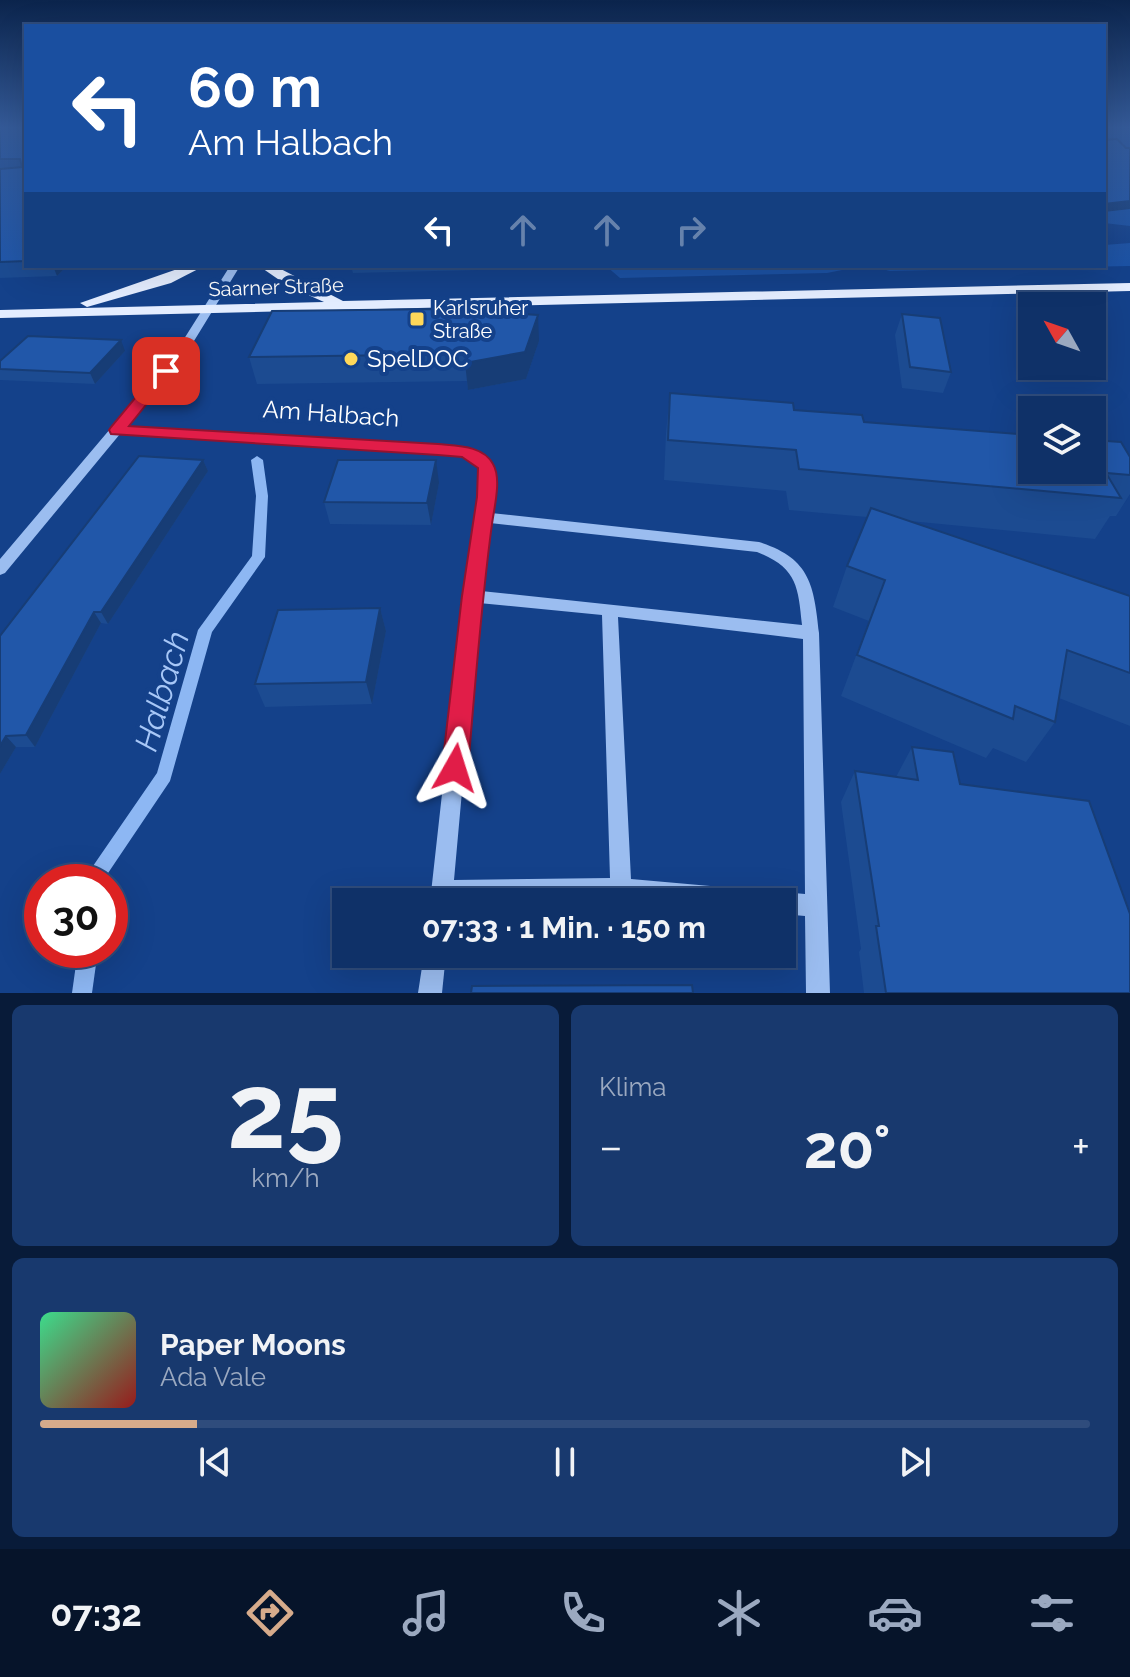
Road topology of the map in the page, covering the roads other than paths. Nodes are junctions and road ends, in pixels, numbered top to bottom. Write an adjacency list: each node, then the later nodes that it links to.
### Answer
1 (192, 268): 7 (main road)
2 (234, 268): 6 (street)
3 (269, 268): 5 (main road)
4 (1130, 287): 5 (main road, Saarner Straße)
5 (343, 305): 6 (main road, Saarner Straße)
6 (210, 309): 7 (main road, Saarner Straße); 9 (street)
7 (55, 312): 8 (main road, Saarner Straße)
8 (0, 314)
9 (117, 430): 10 (street, Am Halbach); 11 (street)
10 (484, 517): 12 (street, Am Halbach); 14 (street)
11 (0, 569)
12 (472, 596): 13 (street); 15 (street, Am Halbach)
13 (610, 610): 14 (street); 16 (street)
14 (811, 633): 18 (street)
15 (443, 888)
16 (621, 888)
17 (796, 904): 18 (street)
18 (816, 906): 21 (street)
19 (433, 968): 20 (street)
20 (430, 993)
21 (818, 993)

